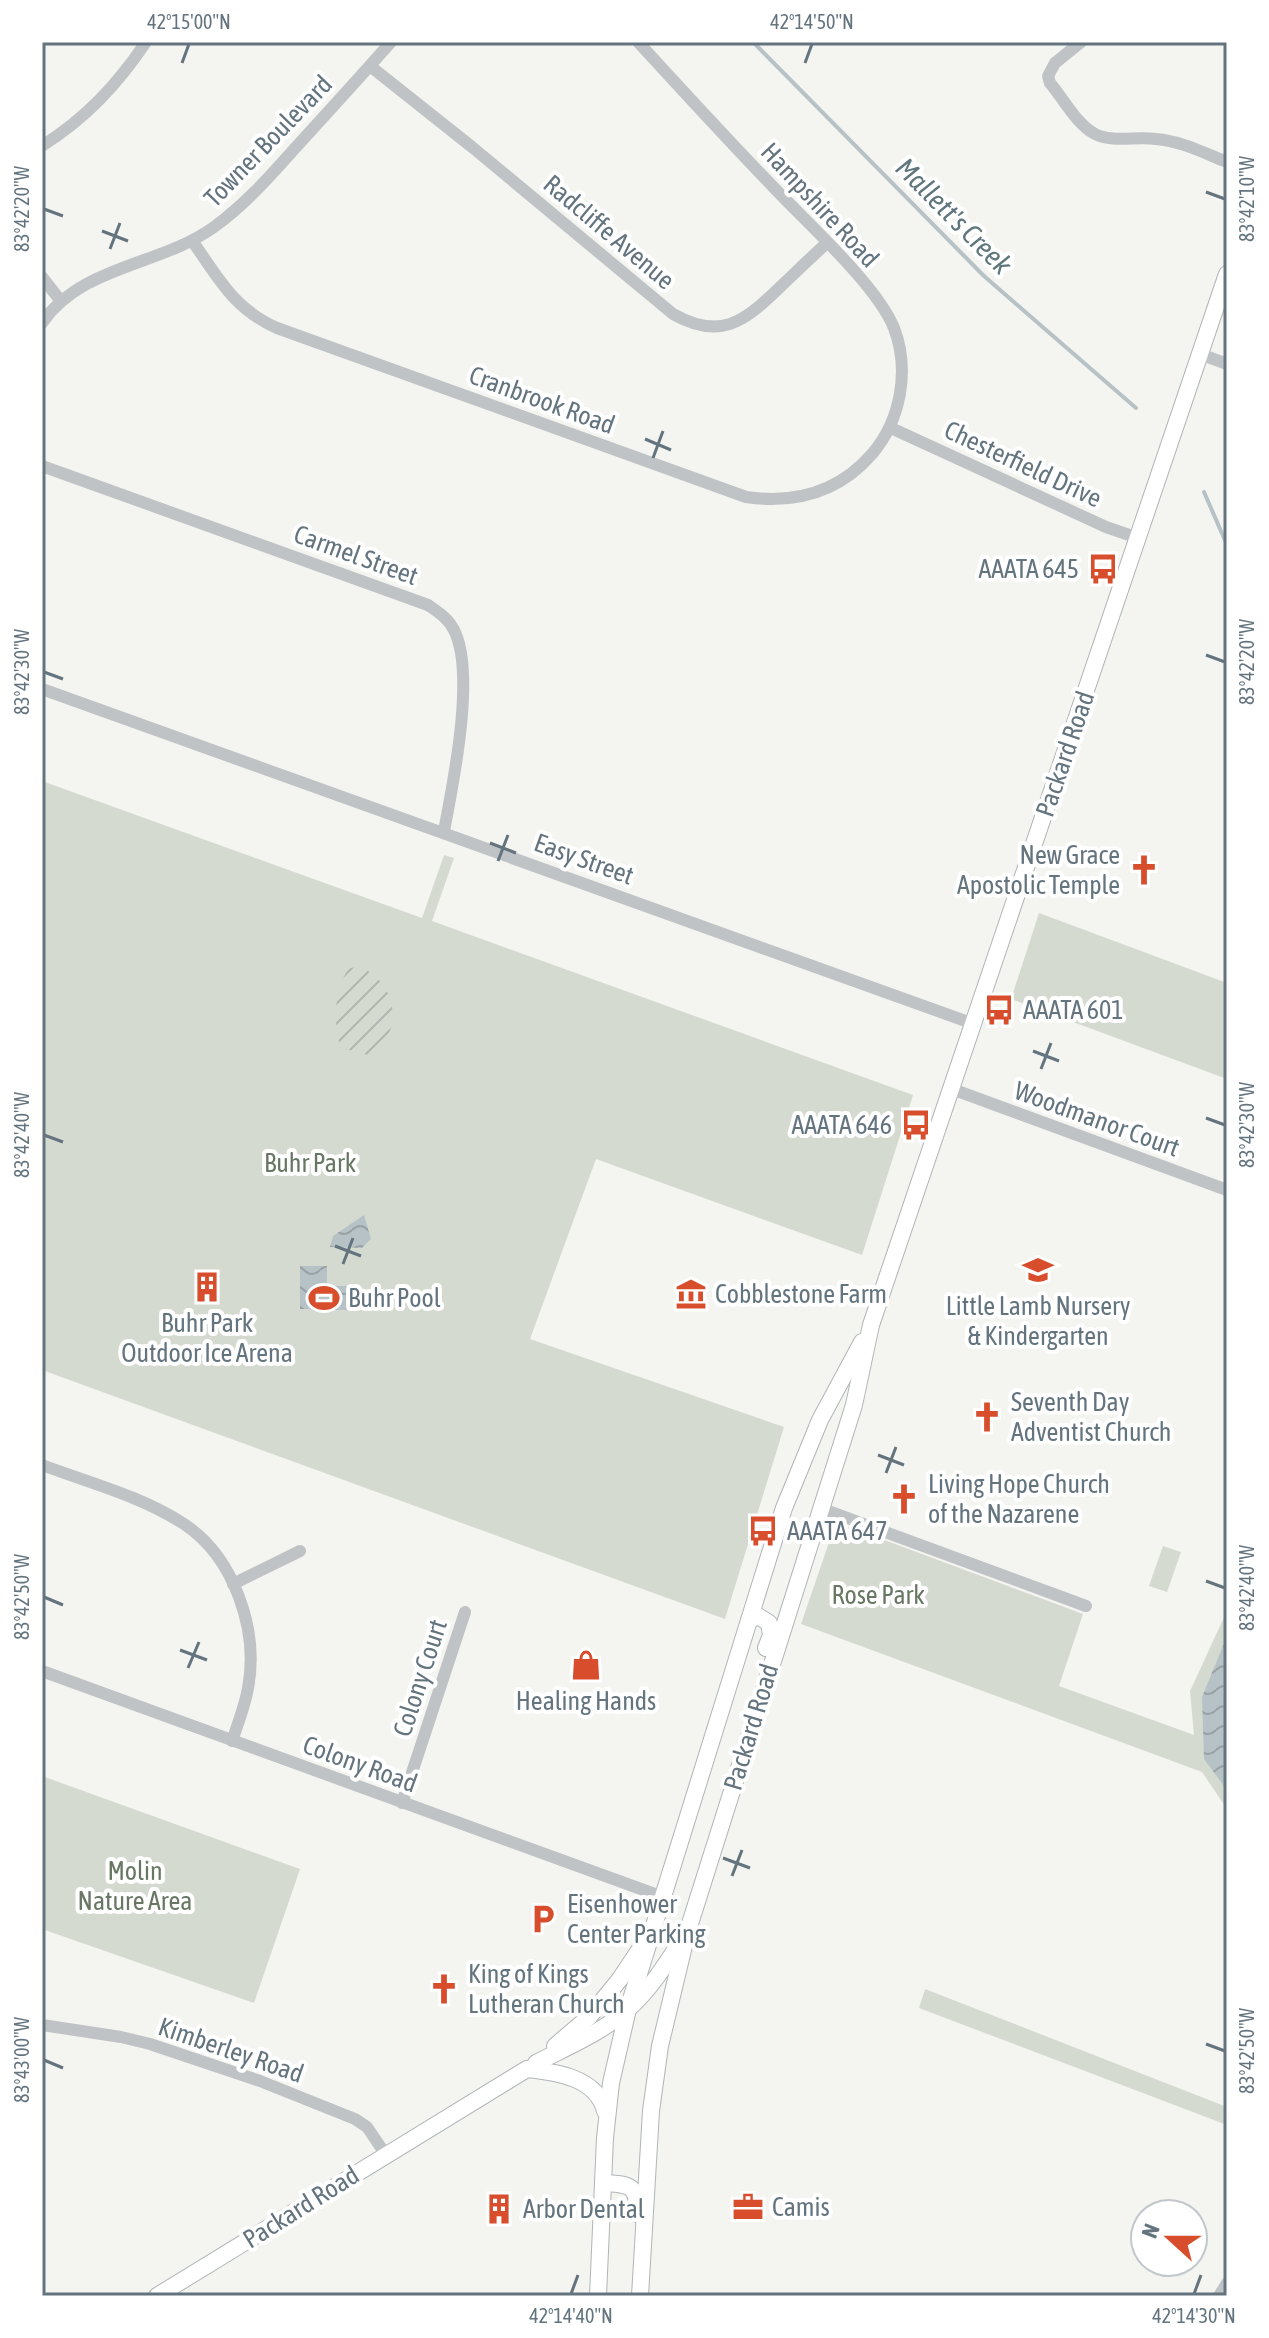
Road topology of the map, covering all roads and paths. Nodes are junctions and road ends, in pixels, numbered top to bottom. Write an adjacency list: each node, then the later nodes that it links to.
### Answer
1 (146, 42): 6 (street)
2 (391, 42): 5 (street, Towner Boulevard)
3 (638, 42): 9 (street, Hampshire Road)
4 (1081, 42): 7 (street)
5 (370, 66): 8 (street, Towner Boulevard); 9 (street, Radcliffe Avenue)
6 (42, 146)
7 (1227, 162)
8 (193, 242): 12 (street, Towner Boulevard); 16 (street, Cranbrook Road)
9 (827, 243): 16 (street, Hampshire Road)
10 (1227, 274): 14 (main road, Packard Road)
11 (42, 277): 12 (street)
12 (60, 300): 13 (street, Towner Boulevard)
13 (42, 323)
14 (1200, 354): 15 (street); 18 (main road, Packard Road)
15 (1227, 364)
16 (891, 428): 18 (street, Chesterfield Drive)
17 (42, 466): 20 (street, Carmel Street)
18 (1138, 538): 21 (main road, Packard Road)
19 (42, 689): 20 (street, Easy Street)
20 (444, 831): 21 (street, Easy Street)
21 (974, 1024): 22 (main road, Packard Road)
22 (952, 1089): 23 (street, Woodmanor Court); 24 (main road, Packard Road)
23 (1227, 1190)
24 (871, 1325): 25 (main road, Packard Road); 27 (main road, Packard Road)
25 (802, 1462): 30 (main road); 33 (main road, Packard Road)
26 (42, 1465): 29 (street)
27 (820, 1508): 30 (main road, Packard Road); 31 (street)
28 (300, 1551): 29 (street)
29 (233, 1584): 36 (street)
30 (791, 1598): 35 (main road, Packard Road)
31 (1086, 1606)
32 (465, 1612): 37 (street, Colony Court)
33 (749, 1620): 35 (main road); 38 (main road, Packard Road)
34 (42, 1671): 36 (street, Colony Road)
35 (749, 1735): 40 (main road, Packard Road)
36 (232, 1741): 37 (street, Colony Road)
37 (402, 1803): 38 (street, Colony Road)
38 (663, 1897): 39 (main road, Packard Road)
39 (654, 1928): 41 (main road, Packard Road); 43 (main road)
40 (688, 1930): 41 (main road, Packard Road); 47 (main road)
41 (628, 2009): 43 (main road, Packard Road); 44 (main road, Packard Road)
42 (42, 2025): 45 (street, Kimberley Road)
43 (532, 2066): 44 (main road); 45 (main road, Packard Road)
44 (607, 2121): 46 (main road, Packard Road)
45 (386, 2155): 49 (main road, Packard Road)
46 (603, 2183): 47 (main road); 50 (main road, Packard Road)
47 (644, 2254): 51 (main road)
48 (1227, 2283): 52 (street)
49 (157, 2296)
50 (598, 2296)
51 (640, 2296)
52 (1219, 2296)

